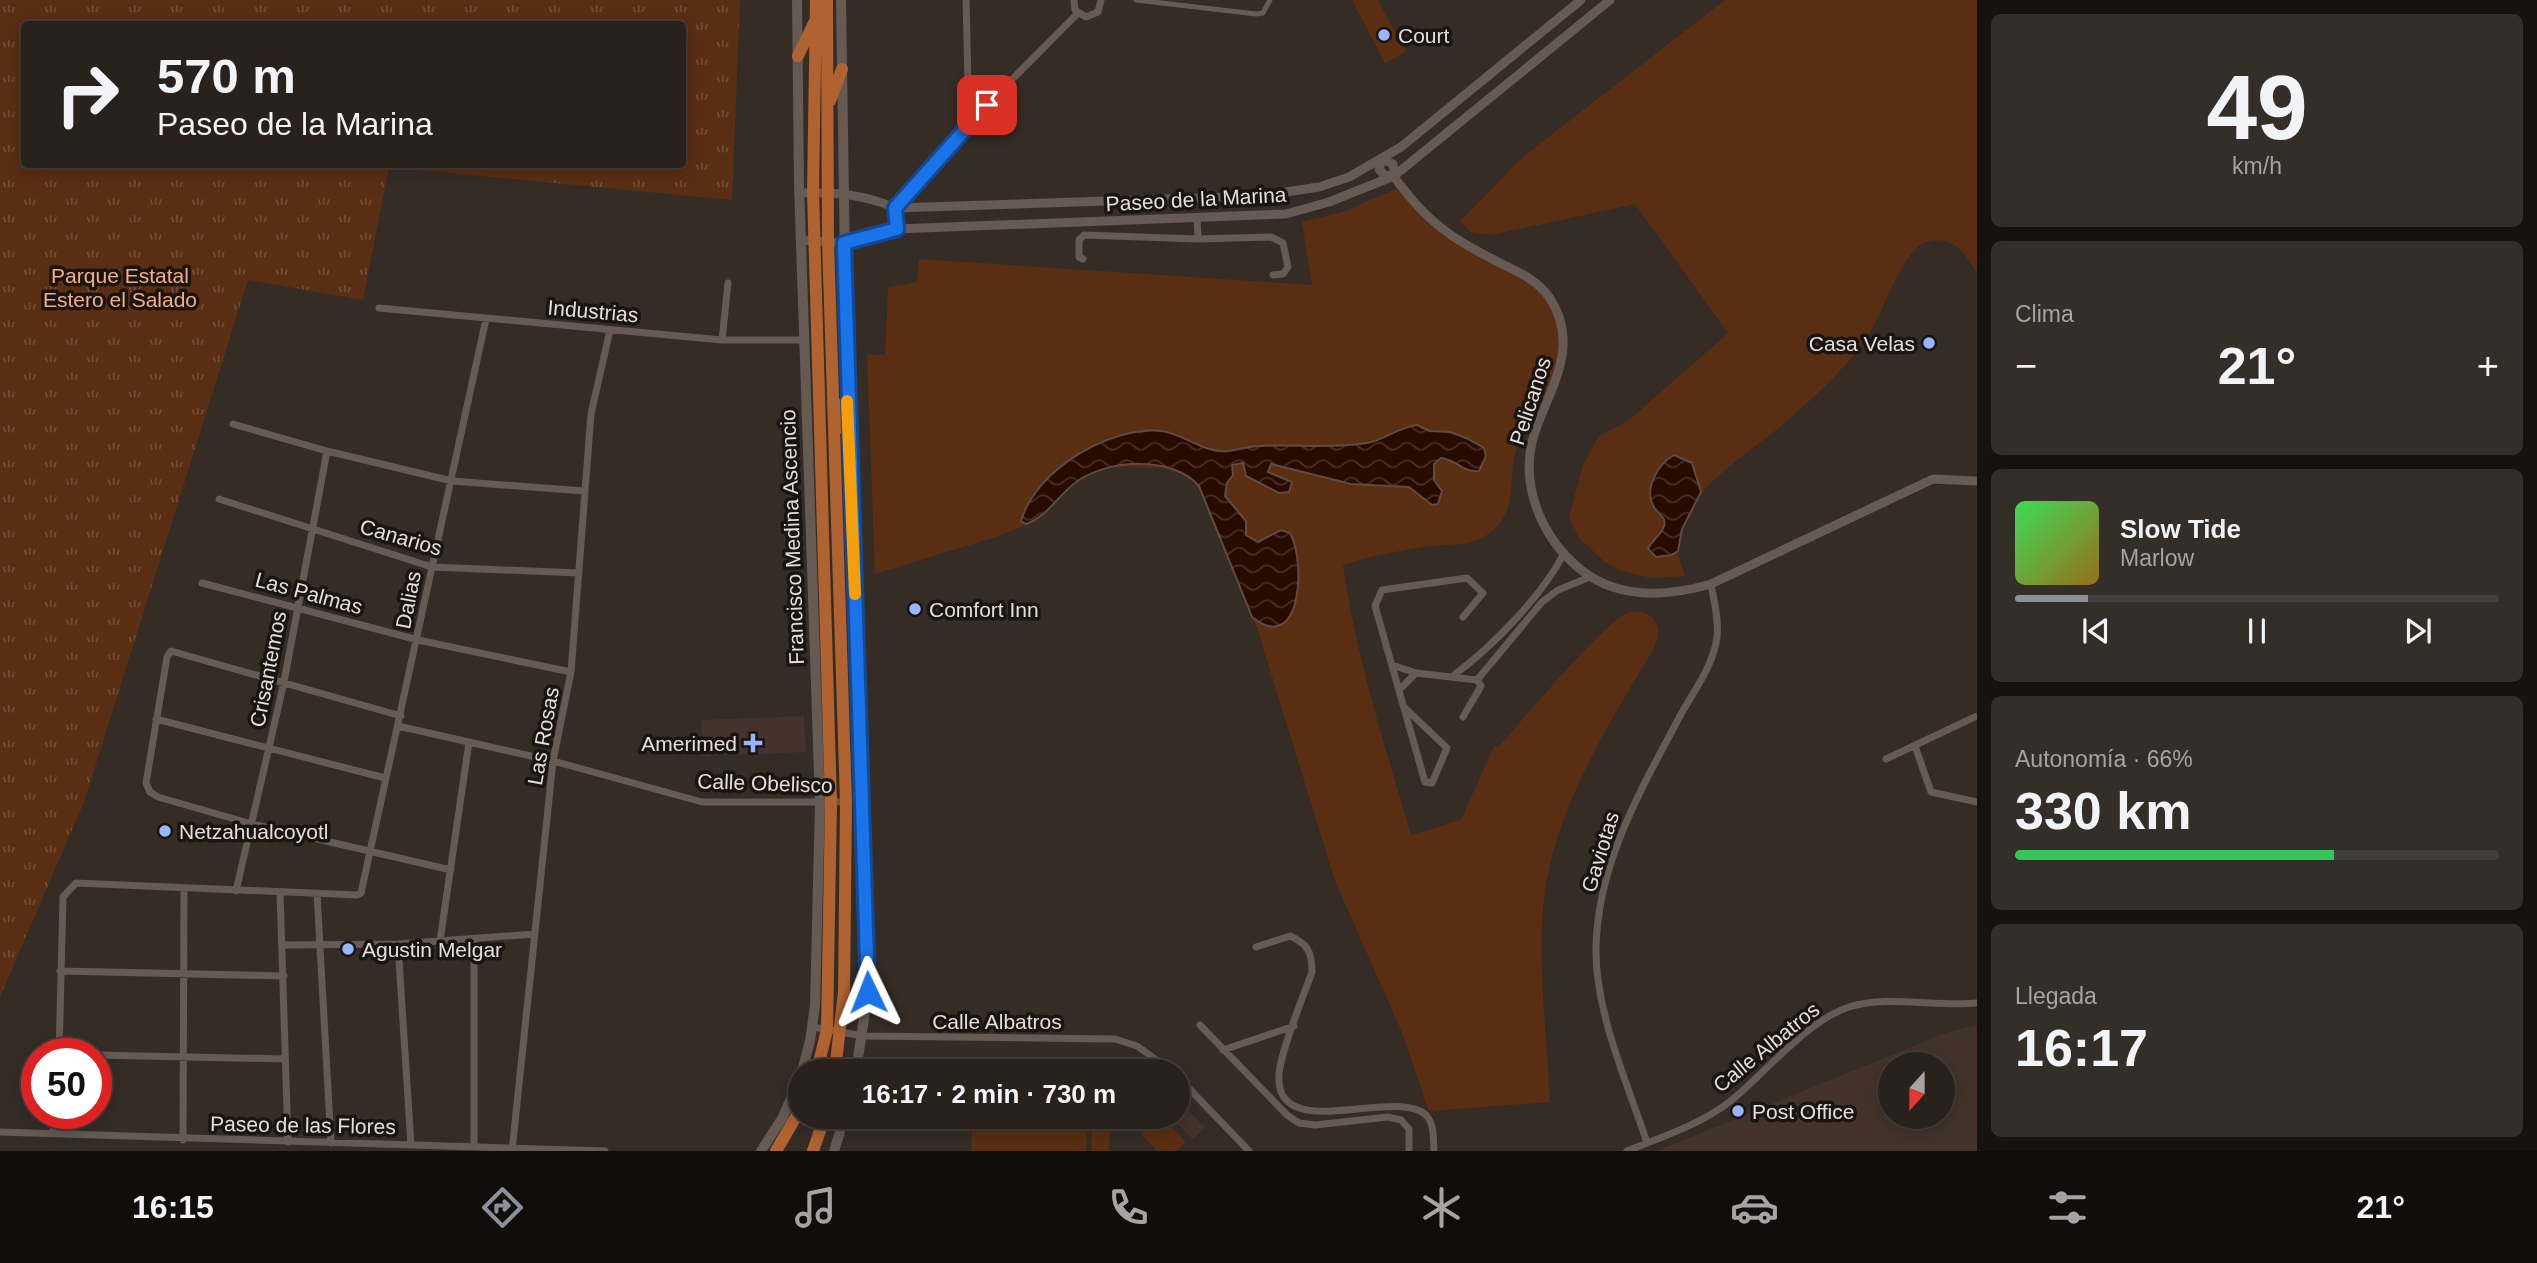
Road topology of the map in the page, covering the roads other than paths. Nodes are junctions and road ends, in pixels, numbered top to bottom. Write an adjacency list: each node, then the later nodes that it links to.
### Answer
1 (797, 0): 16 (main road, Francisco Medina Ascencio)
2 (816, 0): 13 (highway, Francisco Medina Ascencio)
3 (827, 0): 18 (highway, Francisco Medina Ascencio)
4 (841, 0): 17 (main road)
5 (966, 0): 19 (street)
6 (1074, 0): 12 (street)
7 (1101, 0): 12 (street)
8 (1136, 0): 9 (street)
9 (1270, 0)
10 (1581, 0): 14 (street, Paseo de la Marina)
11 (1610, 0): 15 (street, Paseo de la Marina)
12 (1078, 13): 19 (street)
13 (816, 17): 16 (highway); 22 (highway, Francisco Medina Ascencio)
14 (1560, 17): 15 (street); 20 (street, Paseo de la Marina)
15 (1572, 32): 21 (street, Paseo de la Marina)
16 (798, 56): 22 (main road, Francisco Medina Ascencio)
17 (842, 69): 18 (highway); 24 (main road)
18 (828, 108): 23 (highway, Francisco Medina Ascencio)
19 (969, 123): 27 (street)
20 (1382, 159): 21 (street, Pelicanos); 25 (street, Paseo de la Marina)
21 (1394, 176): 29 (street, Paseo de la Marina); 51 (street, Pelicanos)
22 (806, 193): 23 (street, Paseo de la Marina); 32 (highway, Francisco Medina Ascencio)
23 (827, 193): 24 (street, Paseo de la Marina); 32 (highway, Francisco Medina Ascencio)
24 (842, 193): 27 (street, Paseo de la Marina); 33 (main road)
25 (1207, 198): 26 (street, Paseo de la Marina); 29 (street)
26 (1187, 199): 27 (street, Paseo de la Marina); 28 (street)
27 (895, 208): 30 (street)
28 (1192, 218): 29 (street, Paseo de la Marina); 30 (street, Paseo de la Marina); 31 (street)
29 (1209, 218)
30 (897, 229): 33 (street, Paseo de la Marina)
31 (1198, 239): 34 (street); 35 (street)
32 (814, 241): 33 (street, Paseo de la Marina); 41 (main road, Francisco Medina Ascencio); 44 (highway, Francisco Medina Ascencio); 85 (highway, Francisco Medina Ascencio)
33 (844, 243): 42 (main road)
34 (1083, 259)
35 (1273, 275)
36 (728, 283): 40 (street)
37 (379, 308): 38 (street, Industrias)
38 (486, 319): 39 (street, Industrias); 46 (street, Dalias)
39 (610, 330): 40 (street, Industrias); 48 (street, Las Rosas)
40 (722, 340): 41 (street, Industrias)
41 (804, 340): 85 (main road, Francisco Medina Ascencio)
42 (847, 395): 44 (highway); 109 (main road)
43 (233, 424): 45 (street)
44 (834, 440): 83 (highway, Francisco Medina Ascencio)
45 (327, 451): 46 (street); 50 (street, Crisantemos)
46 (452, 481): 48 (street); 52 (street, Dalias)
47 (1977, 481): 57 (street, Pelicanos)
48 (584, 491): 53 (street, Las Rosas)
49 (219, 499): 50 (street, Canarios)
50 (311, 528): 52 (street, Canarios); 59 (street, Crisantemos)
51 (1563, 555): 54 (street, Pelicanos); 55 (street)
52 (432, 567): 53 (street, Canarios); 61 (street, Dalias)
53 (579, 573): 65 (street, Las Rosas)
54 (1590, 577): 57 (street, Pelicanos); 58 (street)
55 (1547, 579): 58 (street); 62 (street)
56 (202, 583): 59 (street, Las Palmas)
57 (1711, 584): 136 (street, Gaviotas)
58 (1558, 590): 64 (street)
59 (298, 607): 61 (street, Las Palmas); 69 (street, Crisantemos)
60 (1463, 617): 63 (street)
61 (418, 640): 65 (street, Las Palmas); 72 (street, Dalias)
62 (1476, 659): 64 (street); 67 (street)
63 (1392, 665): 66 (street); 70 (street)
64 (1486, 670): 68 (street)
65 (571, 672): 81 (street, Las Rosas)
66 (1416, 673): 67 (street); 70 (street)
67 (1454, 676): 68 (street)
68 (1477, 680): 74 (street)
69 (284, 682): 72 (street); 75 (street); 79 (street, Crisantemos)
70 (1400, 689): 71 (street)
71 (1405, 708): 71 (street)
72 (401, 716): 76 (street, Dalias)
73 (1977, 716): 78 (street)
74 (1463, 717)
75 (156, 719): 79 (street); 86 (street)
76 (398, 726): 77 (street, Calle Obelisco); 82 (street, Dalias)
77 (470, 742): 81 (street, Calle Obelisco); 88 (street)
78 (1915, 746): 80 (street); 84 (street)
79 (270, 747): 82 (street); 86 (street, Crisantemos)
80 (1886, 760)
81 (554, 761): 85 (street, Calle Obelisco); 93 (street, Las Rosas)
82 (384, 778): 87 (street, Dalias)
83 (846, 802): 85 (street, Calle Obelisco); 108 (highway, Francisco Medina Ascencio)
84 (1977, 802)
85 (825, 803): 106 (main road, Francisco Medina Ascencio); 107 (highway, Francisco Medina Ascencio)
86 (251, 824): 87 (street); 90 (street, Crisantemos)
87 (370, 852): 88 (street); 92 (street, Dalias)
88 (451, 870): 95 (street)
89 (184, 889): 90 (street); 100 (street); 101 (street)
90 (236, 891): 91 (street)
91 (280, 892): 92 (street); 98 (street)
92 (317, 893): 97 (street)
93 (535, 934): 94 (street); 141 (street, Las Rosas)
94 (474, 940): 95 (street); 140 (street)
95 (440, 941): 96 (street)
96 (398, 944): 97 (street); 137 (street)
97 (320, 945): 98 (street); 135 (street)
98 (283, 946): 102 (street)
99 (1256, 947): 105 (street)
100 (60, 971): 101 (street); 110 (street)
101 (183, 975): 102 (street); 113 (street)
102 (284, 976): 114 (street)
103 (1977, 1003): 136 (street, Calle Albatros)
104 (1200, 1025): 111 (street)
105 (1294, 1026): 111 (street); 121 (street)
106 (813, 1027): 107 (street, Calle Albatros); 115 (main road, Francisco Medina Ascencio)
107 (827, 1030): 108 (street, Calle Albatros); 116 (highway, Francisco Medina Ascencio)
108 (841, 1032): 109 (street, Calle Albatros); 117 (highway, Francisco Medina Ascencio)
109 (863, 1036): 118 (main road); 119 (street, Calle Albatros)
110 (59, 1038)
111 (1223, 1049): 122 (street)
112 (112, 1055): 113 (street)
113 (183, 1057): 114 (street); 133 (street)
114 (285, 1059): 134 (street)
115 (805, 1059)
116 (820, 1059)
117 (837, 1059)
118 (858, 1059)
119 (1155, 1059)
120 (1190, 1090): 147 (street)
121 (1285, 1097): 122 (street); 125 (street)
122 (1276, 1104): 127 (street)
123 (788, 1105): 143 (main road)
124 (1398, 1107): 125 (street); 126 (street); 149 (street)
125 (1317, 1112): 127 (street)
126 (1395, 1119): 127 (street); 148 (street)
127 (1315, 1125)
128 (789, 1129): 144 (highway)
129 (821, 1129): 145 (highway)
130 (841, 1129): 146 (main road)
131 (53, 1131): 132 (street, Paseo de las Flores); 133 (street, Paseo de las Flores)
132 (0, 1132)
133 (183, 1140): 134 (street, Paseo de las Flores)
134 (288, 1142): 138 (street, Paseo de las Flores)
135 (331, 1143): 138 (street, Paseo de las Flores); 139 (street, Paseo de las Flores)
136 (1647, 1143): 150 (street, Calle Albatros)
137 (411, 1145): 139 (street, Paseo de las Flores); 140 (street, Paseo de las Flores)
138 (309, 1147)
139 (348, 1147)
140 (474, 1147): 141 (street, Paseo de las Flores)
141 (511, 1149): 142 (street, Paseo de las Flores)
142 (606, 1151)
143 (761, 1151)
144 (776, 1151)
145 (813, 1151)
146 (834, 1151)
147 (1249, 1151)
148 (1409, 1151)
149 (1434, 1151)
150 (1627, 1151)

